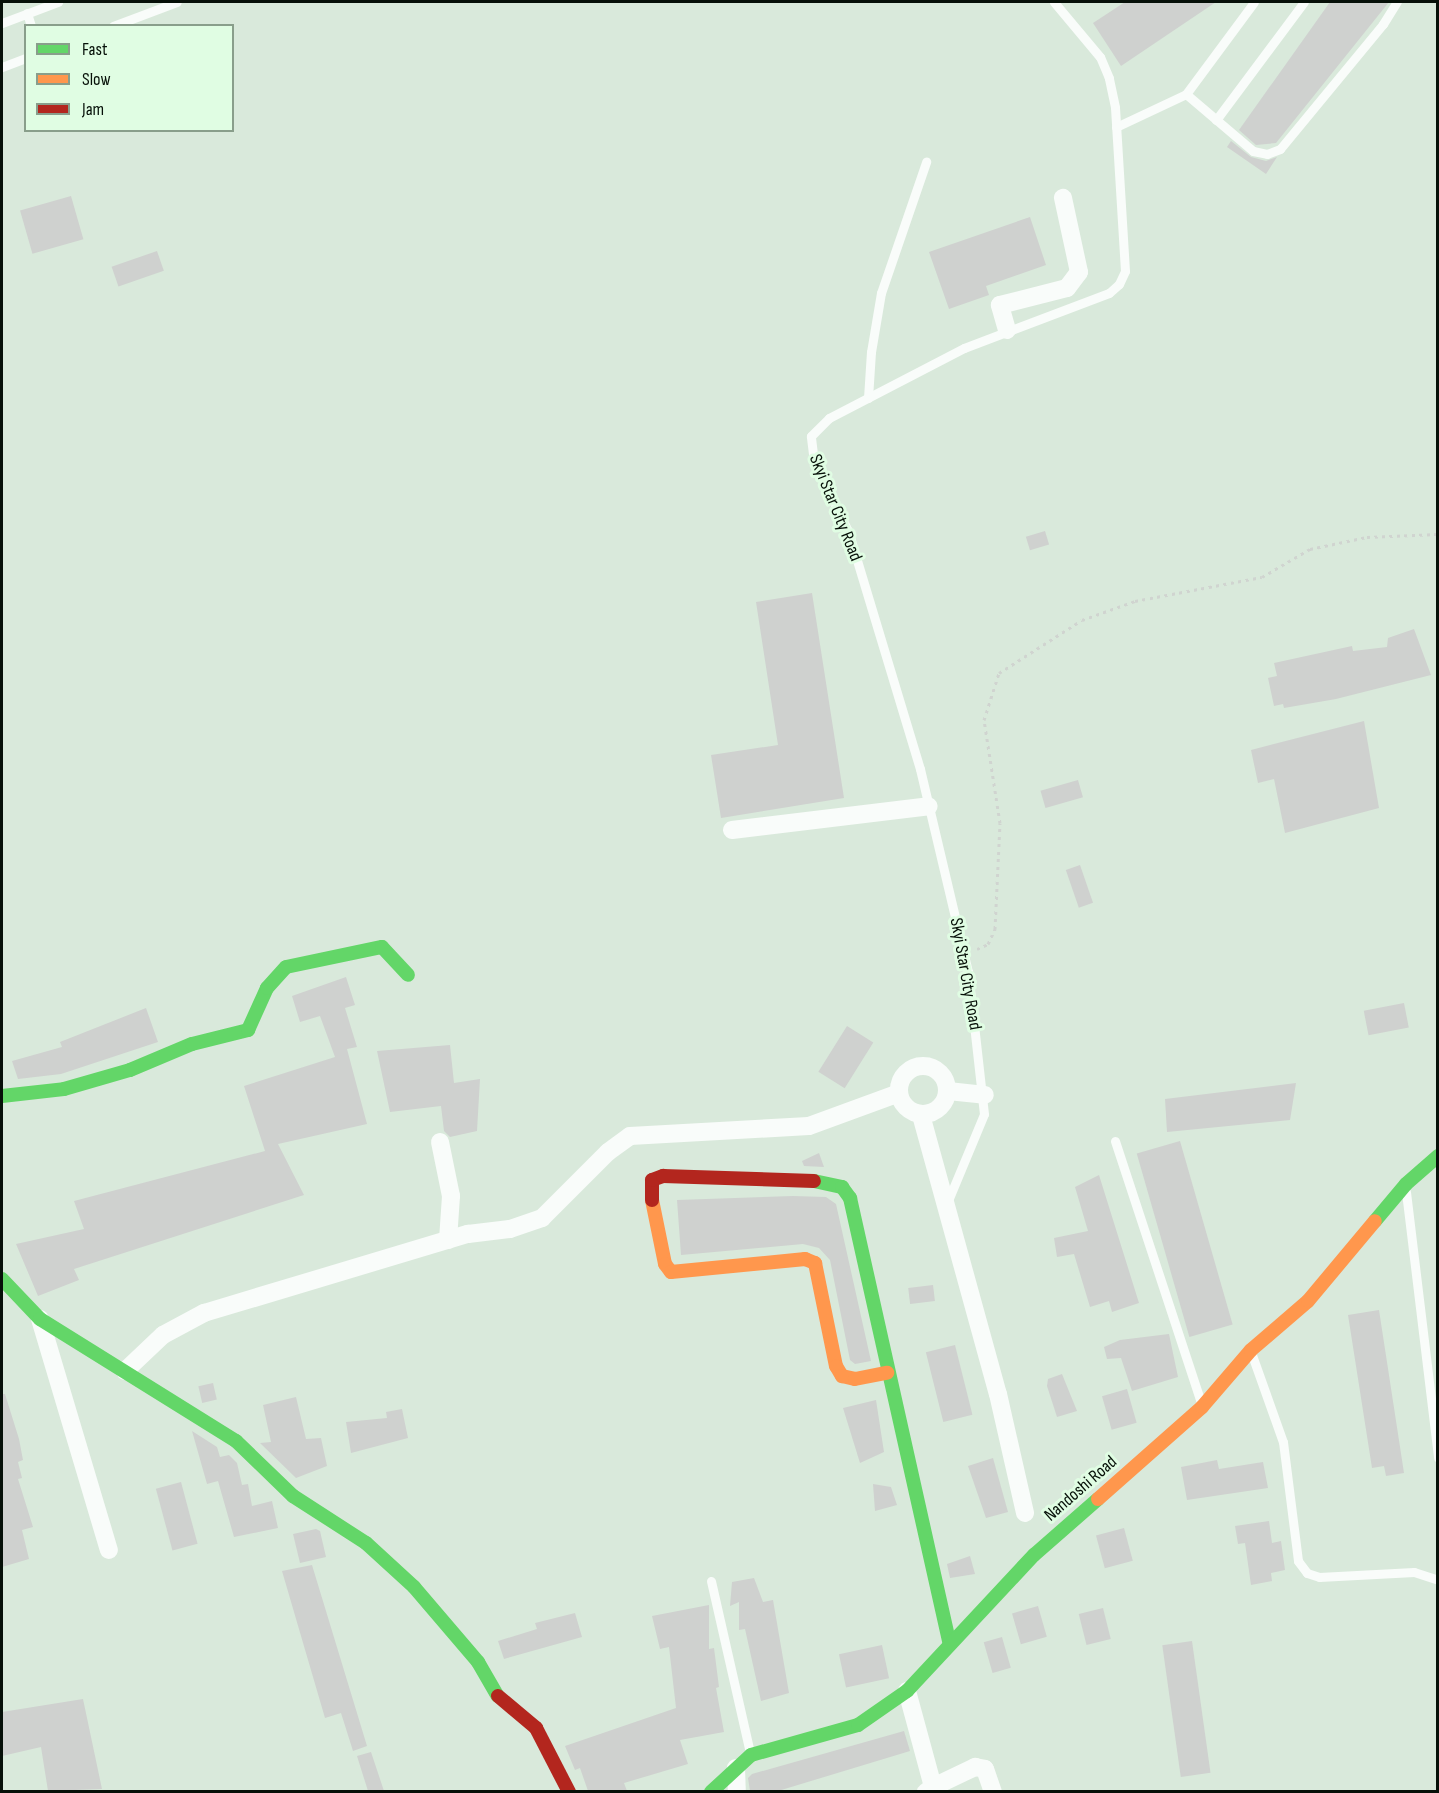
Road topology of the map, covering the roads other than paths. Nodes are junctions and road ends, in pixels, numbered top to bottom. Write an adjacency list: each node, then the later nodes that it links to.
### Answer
1 (58, 2): 7 (lane)
2 (177, 2): 11 (lane)
3 (1054, 2): 16 (lane, Skyi Star City Road)
4 (1254, 2): 14 (lane)
5 (1304, 2): 15 (lane)
6 (1397, 2): 15 (lane)
7 (47, 3): 8 (lane)
8 (27, 13): 9 (lane); 10 (lane)
9 (2, 23)
10 (30, 24)
11 (118, 24)
12 (24, 59): 13 (lane)
13 (2, 67)
14 (1186, 94): 15 (lane); 16 (lane)
15 (1216, 120)
16 (1116, 127): 19 (lane, Skyi Star City Road)
17 (926, 162): 20 (lane)
18 (1062, 198): 19 (street)
19 (1007, 330): 20 (lane, Skyi Star City Road)
20 (868, 398): 21 (lane, Skyi Star City Road)
21 (929, 806): 22 (street); 26 (lane, Skyi Star City Road)
22 (732, 830)
23 (408, 975): 27 (street)
24 (948, 1091): 25 (street); 26 (street); 28 (street)
25 (899, 1093): 28 (street); 34 (street)
26 (985, 1095): 33 (lane, Skyi Star City Road)
27 (2, 1096)
28 (921, 1115): 33 (street)
29 (1115, 1141): 40 (lane)
30 (440, 1142): 34 (street)
31 (1437, 1156): 32 (street, Nandoshi Road)
32 (1406, 1184): 37 (street, Nandoshi Road); 41 (lane)
33 (946, 1205): 42 (street)
34 (448, 1240): 38 (street)
35 (2, 1279): 36 (street)
36 (40, 1319): 38 (street); 43 (street)
37 (1251, 1350): 40 (street, Nandoshi Road); 44 (lane)
38 (125, 1371): 51 (street)
39 (887, 1373): 39 (street); 46 (street)
40 (1202, 1407): 46 (street, Nandoshi Road)
41 (1437, 1458)
42 (1025, 1513)
43 (109, 1550)
44 (1437, 1580)
45 (711, 1581): 48 (lane)
46 (949, 1642): 47 (street, Nandoshi Road)
47 (907, 1691): 48 (street, Nandoshi Road); 50 (street)
48 (751, 1755): 49 (street, Nandoshi Road)
49 (736, 1768): 52 (street, Nandoshi Road); 53 (street)
50 (929, 1789): 54 (street)
51 (569, 1791)
52 (711, 1791)
53 (737, 1791)
54 (993, 1791)

